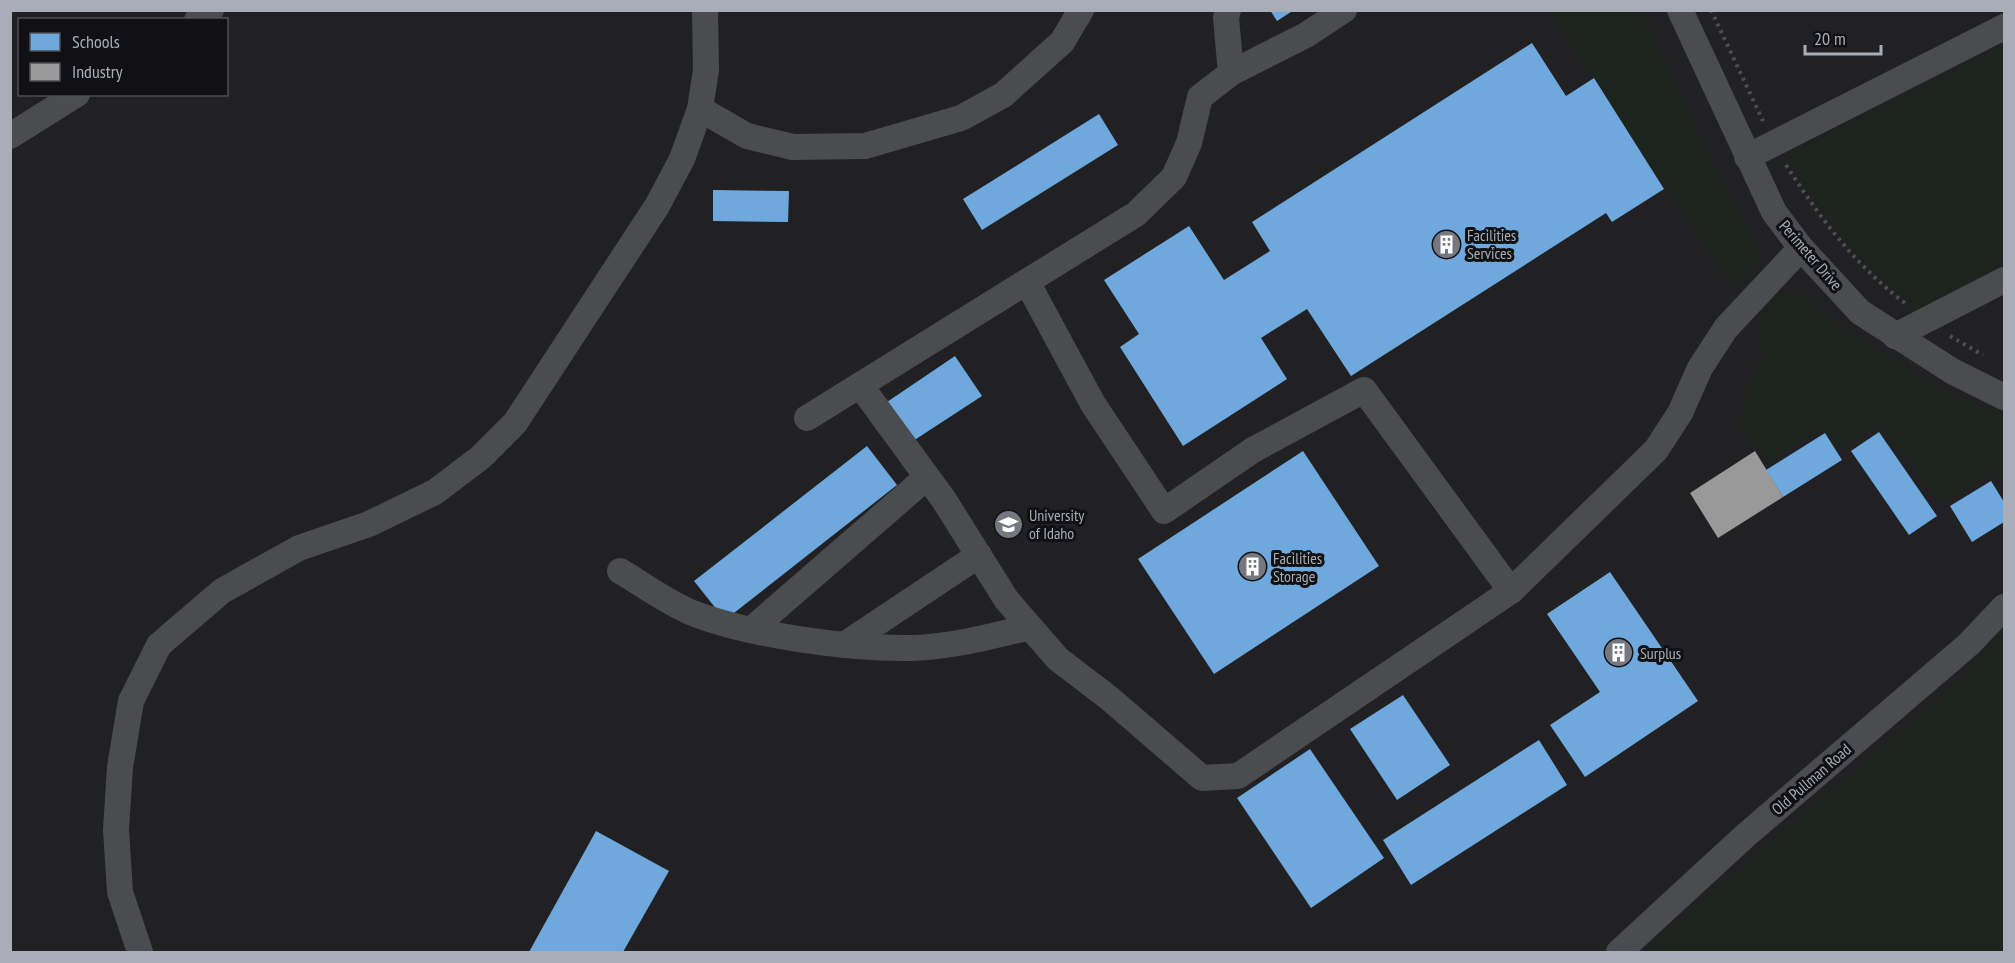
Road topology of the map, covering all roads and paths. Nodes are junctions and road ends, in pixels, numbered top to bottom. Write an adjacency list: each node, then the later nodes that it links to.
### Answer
1 (705, 10): 10 (street)
2 (1082, 10): 10 (street)
3 (1228, 10): 8 (street)
4 (1344, 10): 8 (street)
5 (1680, 10): 13 (street, Perimeter Drive)
6 (1711, 10): 12 (path)
7 (2004, 27): 12 (street)
8 (1231, 73): 16 (street)
9 (74, 96): 11 (street)
10 (700, 109): 31 (street)
11 (10, 136)
12 (1773, 144): 13 (street); 17 (path)
13 (1747, 157): 14 (street, Perimeter Drive)
14 (1801, 248): 18 (street, Perimeter Drive); 26 (street)
15 (2004, 280): 17 (street)
16 (1027, 282): 20 (street); 26 (street)
17 (1925, 320): 18 (street); 19 (path)
18 (1895, 336): 21 (street, Perimeter Drive)
19 (1985, 356)
20 (860, 385): 22 (street); 23 (street)
21 (2004, 397)
22 (807, 418)
23 (927, 477): 24 (street); 29 (street)
24 (979, 555): 28 (street); 30 (street)
25 (620, 571): 29 (street)
26 (1511, 591): 28 (street)
27 (2004, 607): 32 (street, Old Pullman Road)
28 (1030, 627): 30 (street)
29 (752, 629): 30 (street)
30 (844, 645)
31 (140, 952)
32 (1619, 952)

